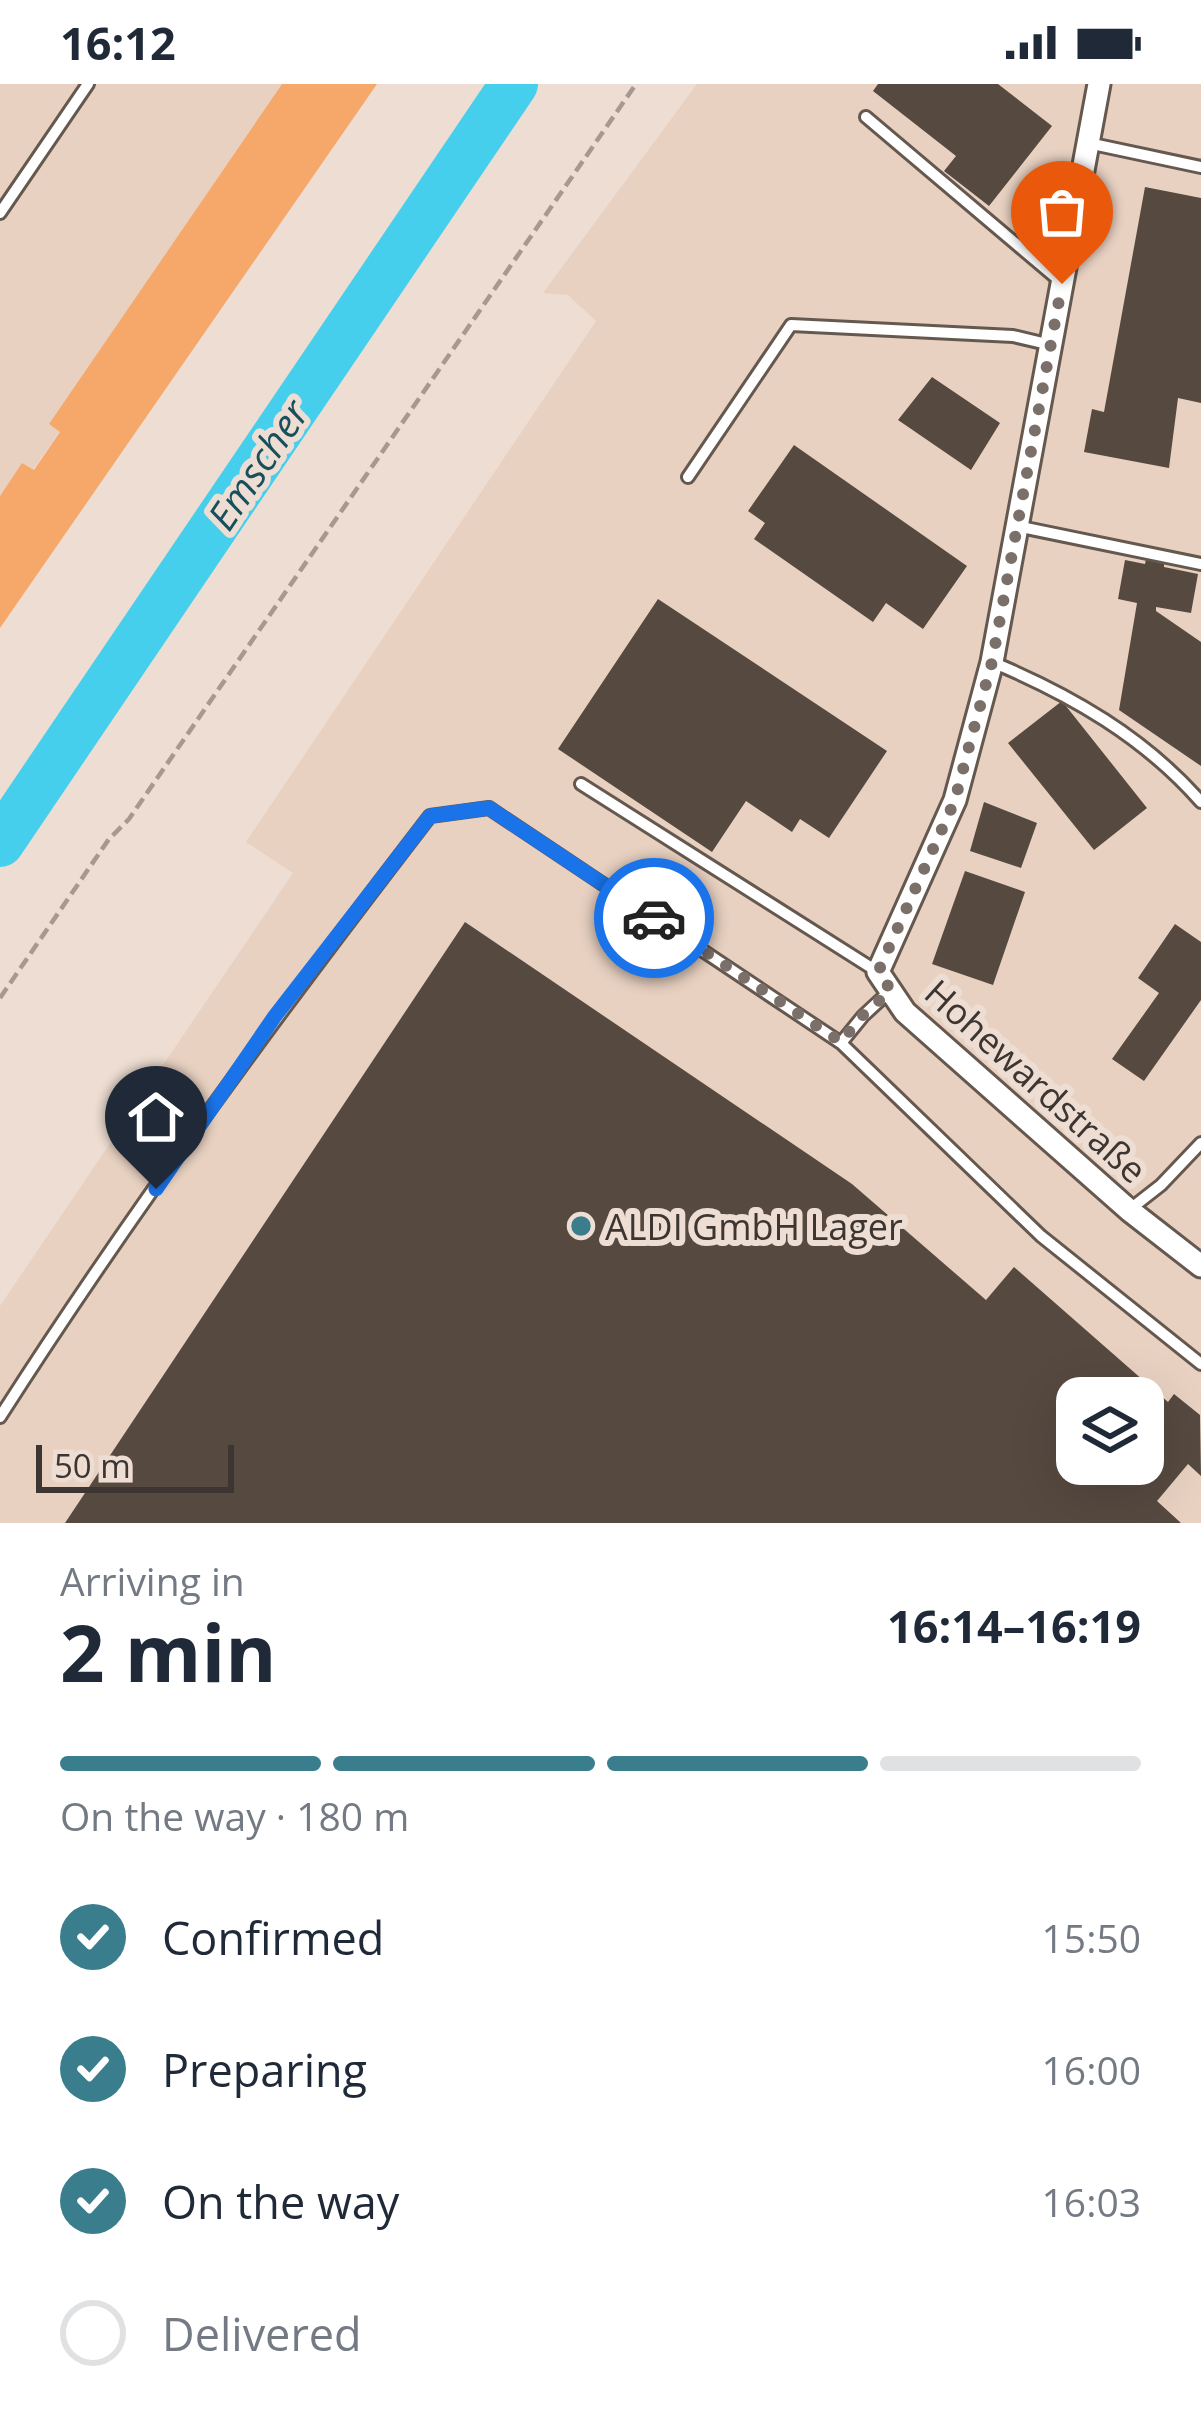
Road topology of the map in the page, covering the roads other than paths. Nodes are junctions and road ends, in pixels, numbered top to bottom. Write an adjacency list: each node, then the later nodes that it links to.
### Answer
1 (88, 84): 6 (lane)
2 (1099, 84): 4 (street, Hohewardstraße)
3 (866, 117): 7 (lane)
4 (1088, 143): 5 (lane); 7 (street, Hohewardstraße)
5 (1201, 167)
6 (0, 213)
7 (1062, 284): 8 (street, Hohewardstraße)
8 (1051, 345): 9 (lane); 10 (street, Hohewardstraße)
9 (688, 476)
10 (1016, 526): 11 (lane); 12 (street, Hohewardstraße)
11 (1201, 564)
12 (992, 662): 14 (lane); 15 (street, Hohewardstraße)
13 (581, 784): 15 (lane)
14 (1201, 802)
15 (884, 981): 16 (lane); 18 (street, Hohewardstraße)
16 (841, 1042): 20 (lane); 21 (lane)
17 (1201, 1143): 18 (lane)
18 (1129, 1210): 19 (street, Hohewardstraße)
19 (1201, 1266)
20 (1201, 1364)
21 (0, 1417)

